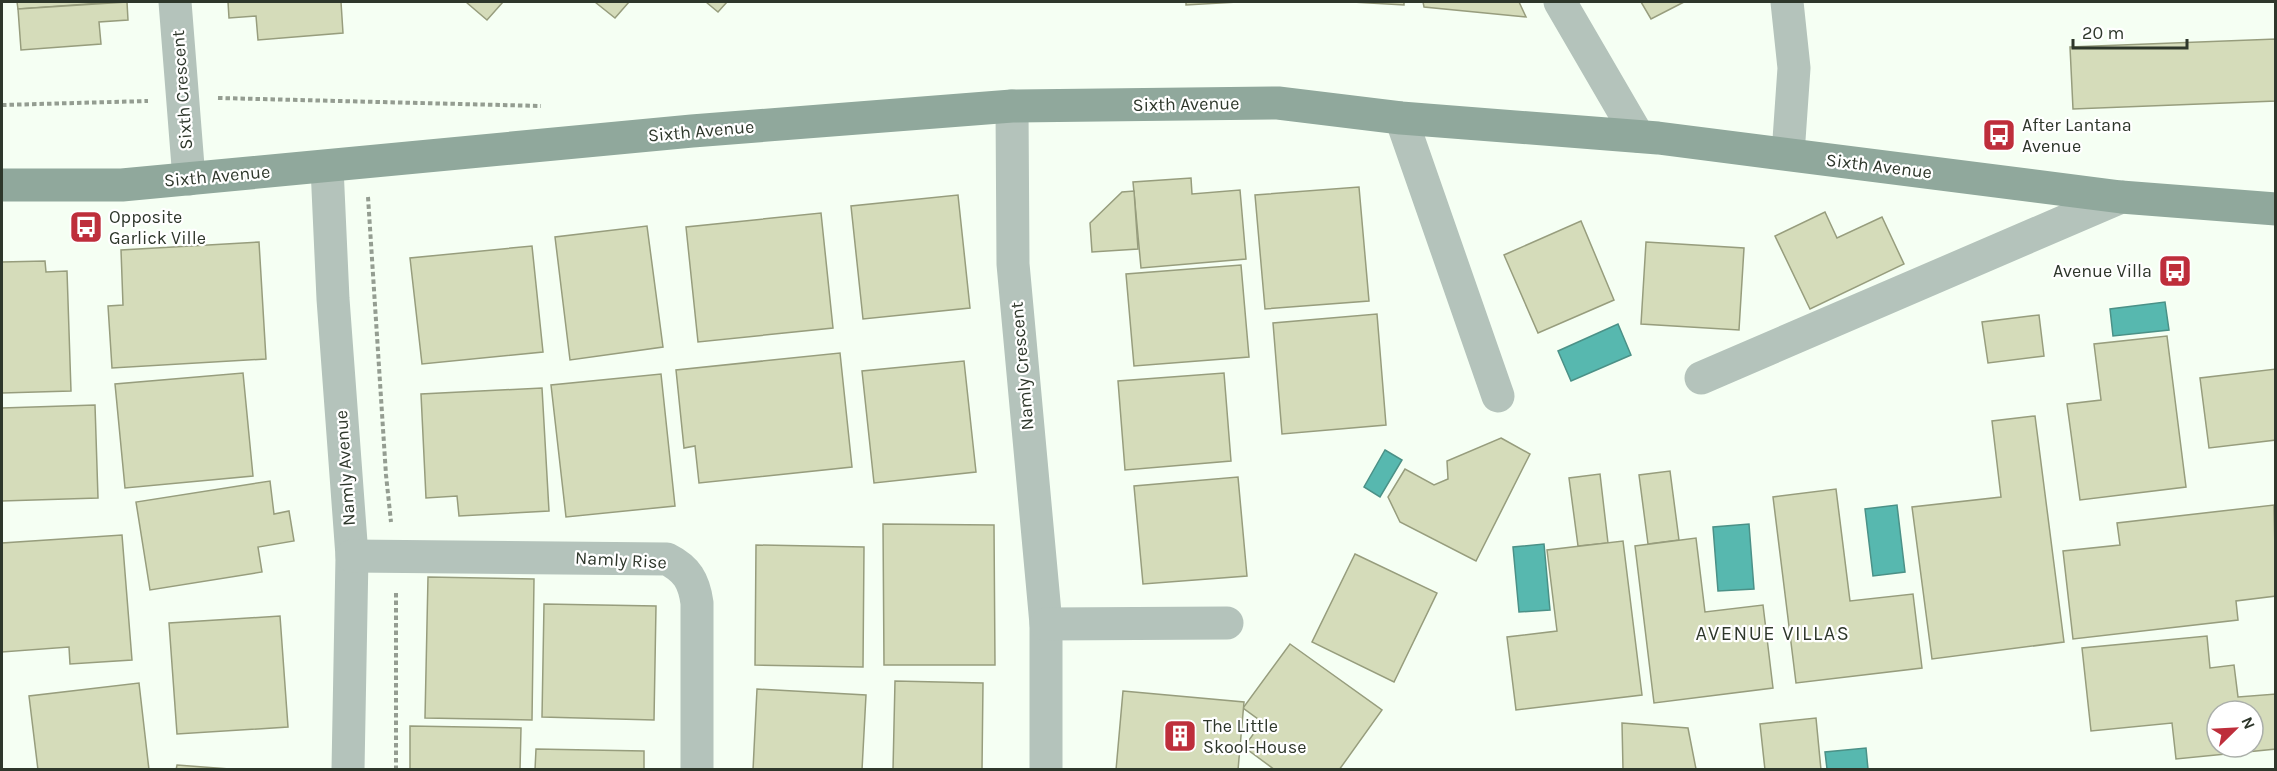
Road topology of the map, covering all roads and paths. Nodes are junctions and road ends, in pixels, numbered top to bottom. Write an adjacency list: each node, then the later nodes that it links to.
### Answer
1 (175, 2): 9 (street, Sixth Crescent)
2 (1560, 2): 6 (street)
3 (1787, 2): 7 (street)
4 (1012, 106): 5 (main road, Sixth Avenue); 8 (main road, Sixth Avenue); 17 (street, Namly Crescent)
5 (1401, 118): 6 (main road, Sixth Avenue); 14 (street)
6 (1638, 136): 7 (main road, Sixth Avenue)
7 (1788, 154): 11 (main road, Sixth Avenue)
8 (327, 167): 9 (main road, Sixth Avenue); 15 (street, Namly Avenue)
9 (189, 179): 10 (main road, Sixth Avenue)
10 (2, 185)
11 (2121, 197): 12 (main road, Sixth Avenue); 13 (street, Sixth Avenue)
12 (2276, 208)
13 (1701, 378)
14 (1498, 396)
15 (352, 556): 18 (street, Namly Avenue); 19 (street, Namly Rise)
16 (1227, 623): 17 (street)
17 (1046, 624): 20 (street, Namly Crescent)
18 (348, 770)
19 (697, 770)
20 (1046, 770)

